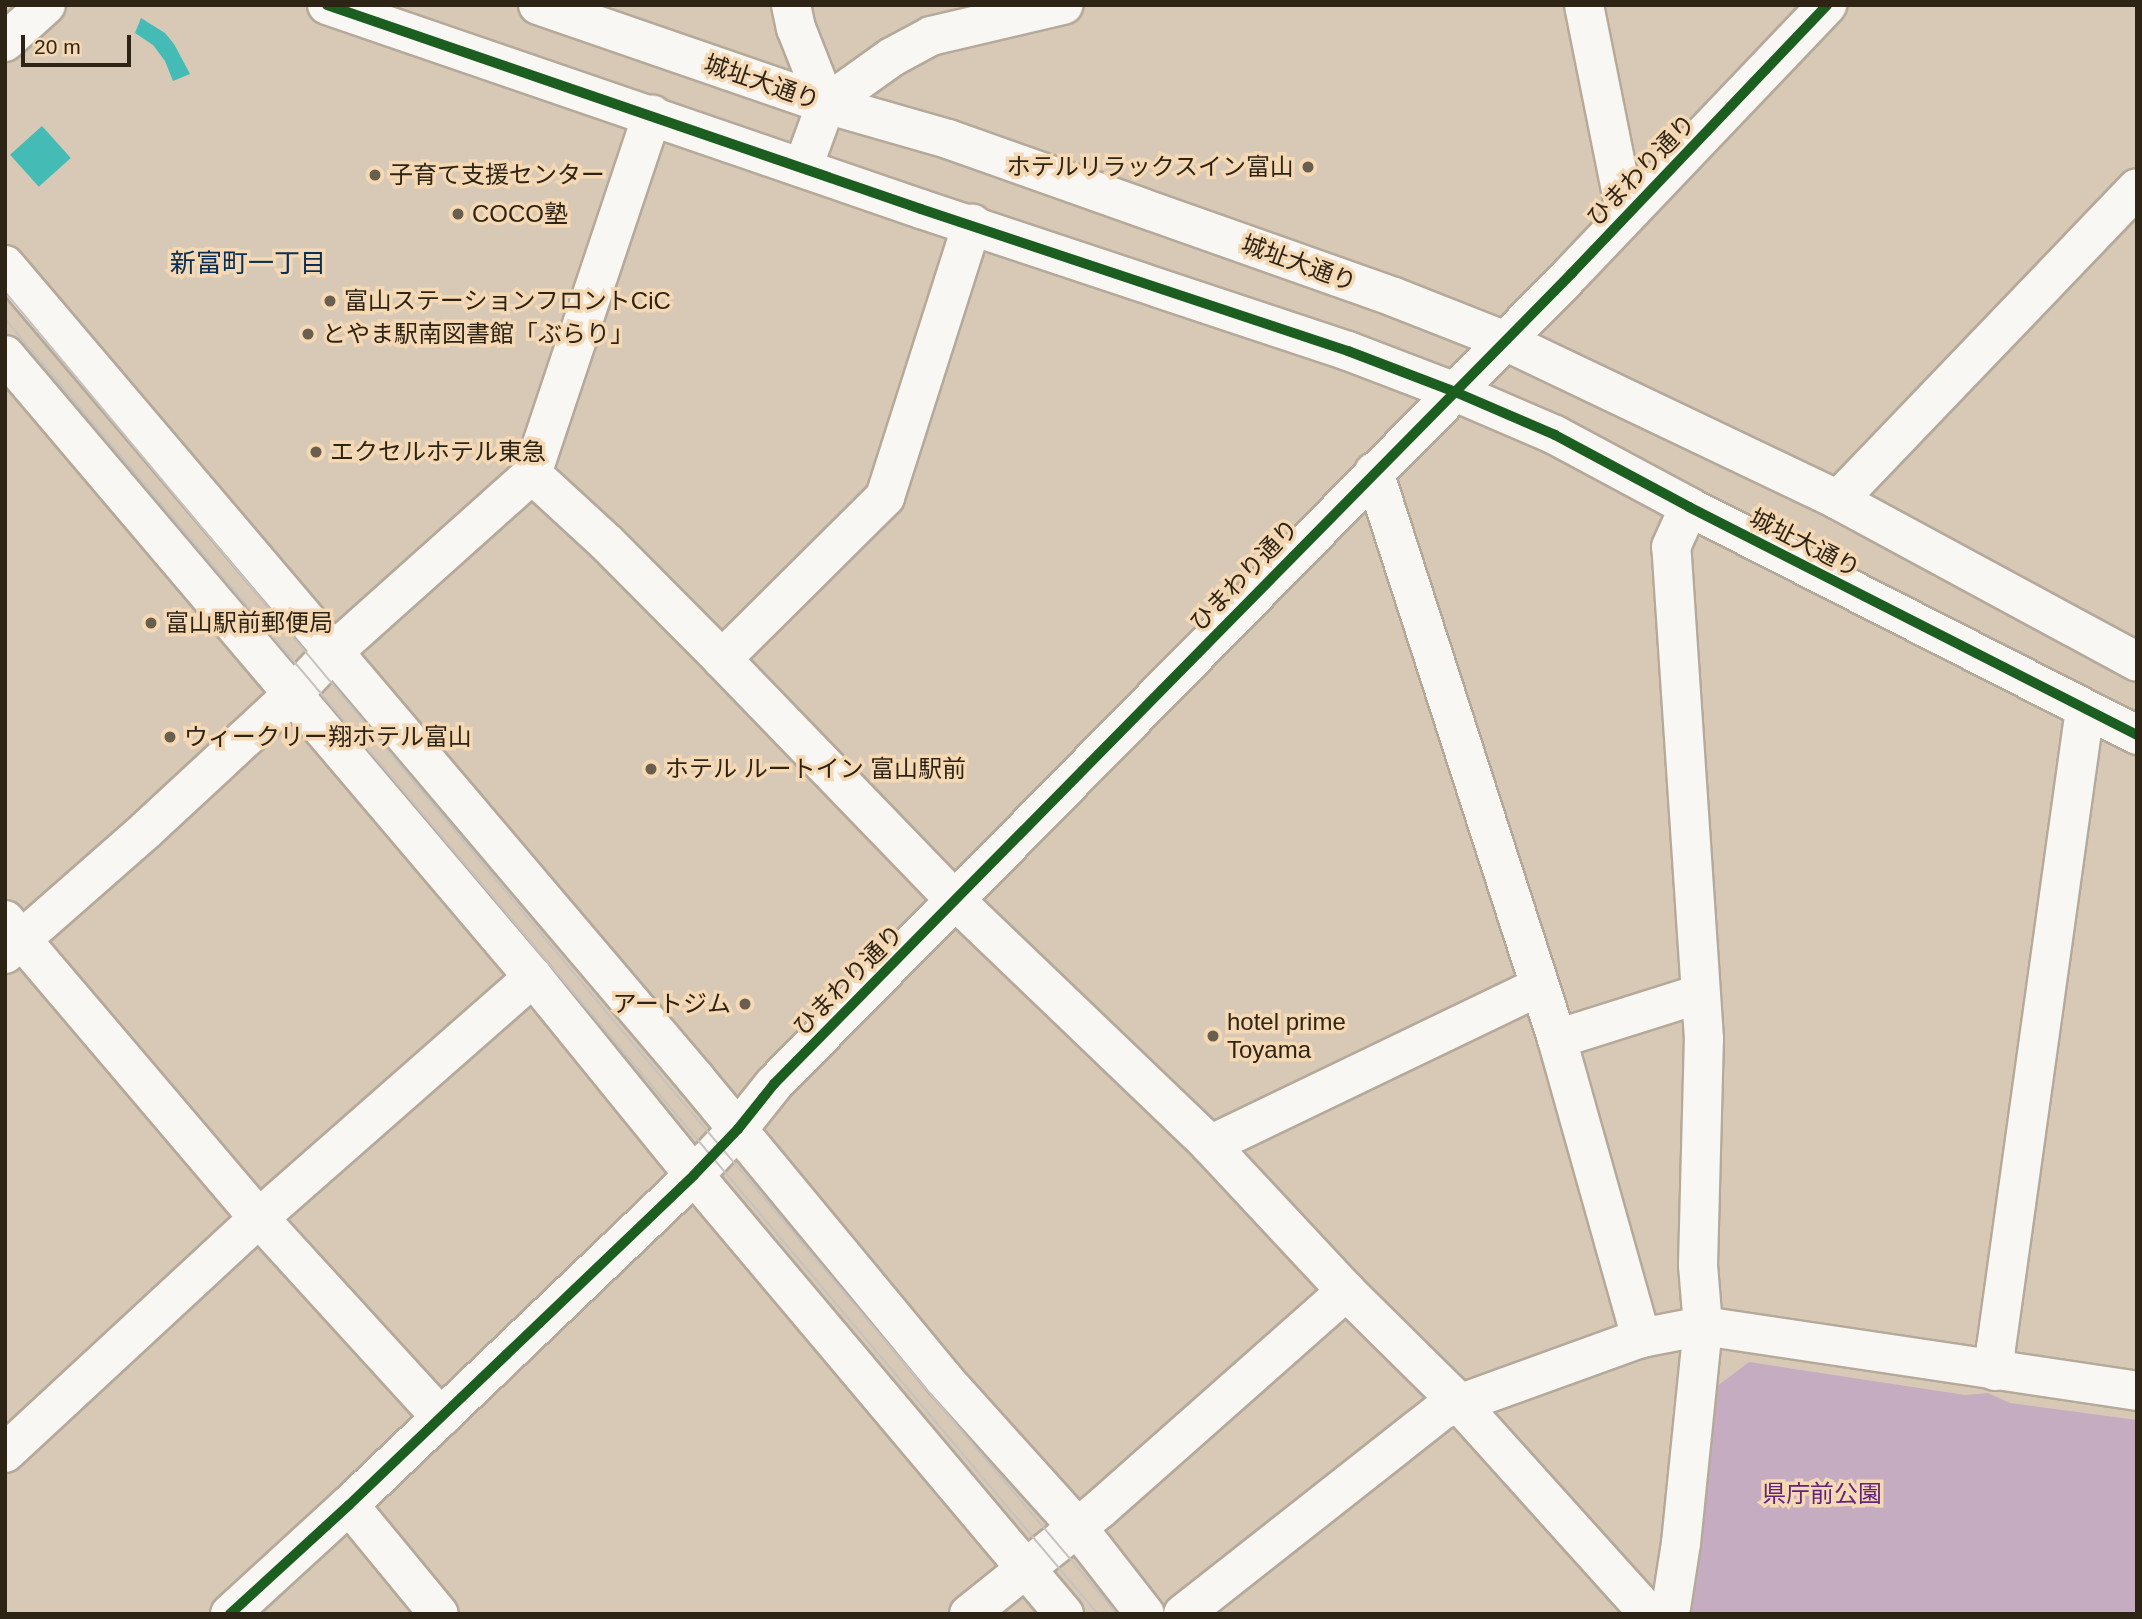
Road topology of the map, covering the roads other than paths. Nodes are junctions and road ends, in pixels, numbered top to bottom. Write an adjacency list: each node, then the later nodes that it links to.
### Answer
1 (46, 5): 8 (street)
2 (327, 5): 10 (street, 城址大通り)
3 (538, 5): 9 (street, 城址大通り)
4 (791, 5): 9 (street)
5 (1063, 5): 9 (street)
6 (1584, 5): 13 (street)
7 (1827, 5): 13 (street, ひまわり通り)
8 (5, 42)
9 (825, 104): 11 (street); 16 (street, 城址大通り)
10 (652, 115): 11 (street, 城址大通り); 20 (street)
11 (803, 167): 14 (street, 城址大通り)
12 (2137, 188): 21 (street)
13 (1626, 215): 16 (street, ひまわり通り)
14 (972, 224): 18 (street, 城址大通り); 24 (street)
15 (5, 265): 23 (street)
16 (1503, 340): 18 (street, ひまわり通り); 21 (street, 城址大通り)
17 (5, 355): 26 (street)
18 (1453, 391): 19 (street, ひまわり通り); 22 (street, 城址大通り)
19 (1374, 472): 29 (street, ひまわり通り); 32 (street)
20 (532, 474): 23 (street); 24 (street)
21 (1838, 500): 25 (street, 城址大通り)
22 (1689, 507): 27 (street, 城址大通り); 33 (street)
23 (332, 653): 26 (street); 35 (street)
24 (722, 659): 29 (street)
25 (2137, 662)
26 (292, 695): 30 (street); 31 (street)
27 (2085, 709): 28 (street, 城址大通り); 42 (street)
28 (2137, 735)
29 (956, 901): 35 (street, ひまわり通り); 36 (street)
30 (10, 938): 38 (street)
31 (533, 977): 37 (street); 38 (street)
32 (1538, 987): 34 (street); 36 (street)
33 (1700, 994): 34 (street); 40 (street)
34 (1557, 1039): 41 (street)
35 (738, 1129): 37 (street, ひまわり通り); 48 (street)
36 (1210, 1145): 39 (street)
37 (694, 1175): 45 (street, ひまわり通り); 49 (street)
38 (259, 1218): 45 (street); 46 (street)
39 (1346, 1291): 44 (street); 48 (street)
40 (1703, 1326): 41 (street); 42 (street); 57 (street)
41 (1641, 1338): 44 (street)
42 (1995, 1371): 43 (street)
43 (2137, 1391)
44 (1459, 1403): 55 (street); 56 (street)
45 (441, 1417): 47 (street, ひまわり通り)
46 (5, 1453)
47 (349, 1505): 50 (street, ひまわり通り); 51 (street)
48 (1077, 1527): 49 (street); 54 (street)
49 (1026, 1568): 52 (street); 53 (street)
50 (230, 1614)
51 (439, 1614)
52 (969, 1614)
53 (1064, 1614)
54 (1145, 1614)
55 (1183, 1614)
56 (1649, 1614)
57 (1670, 1614)

